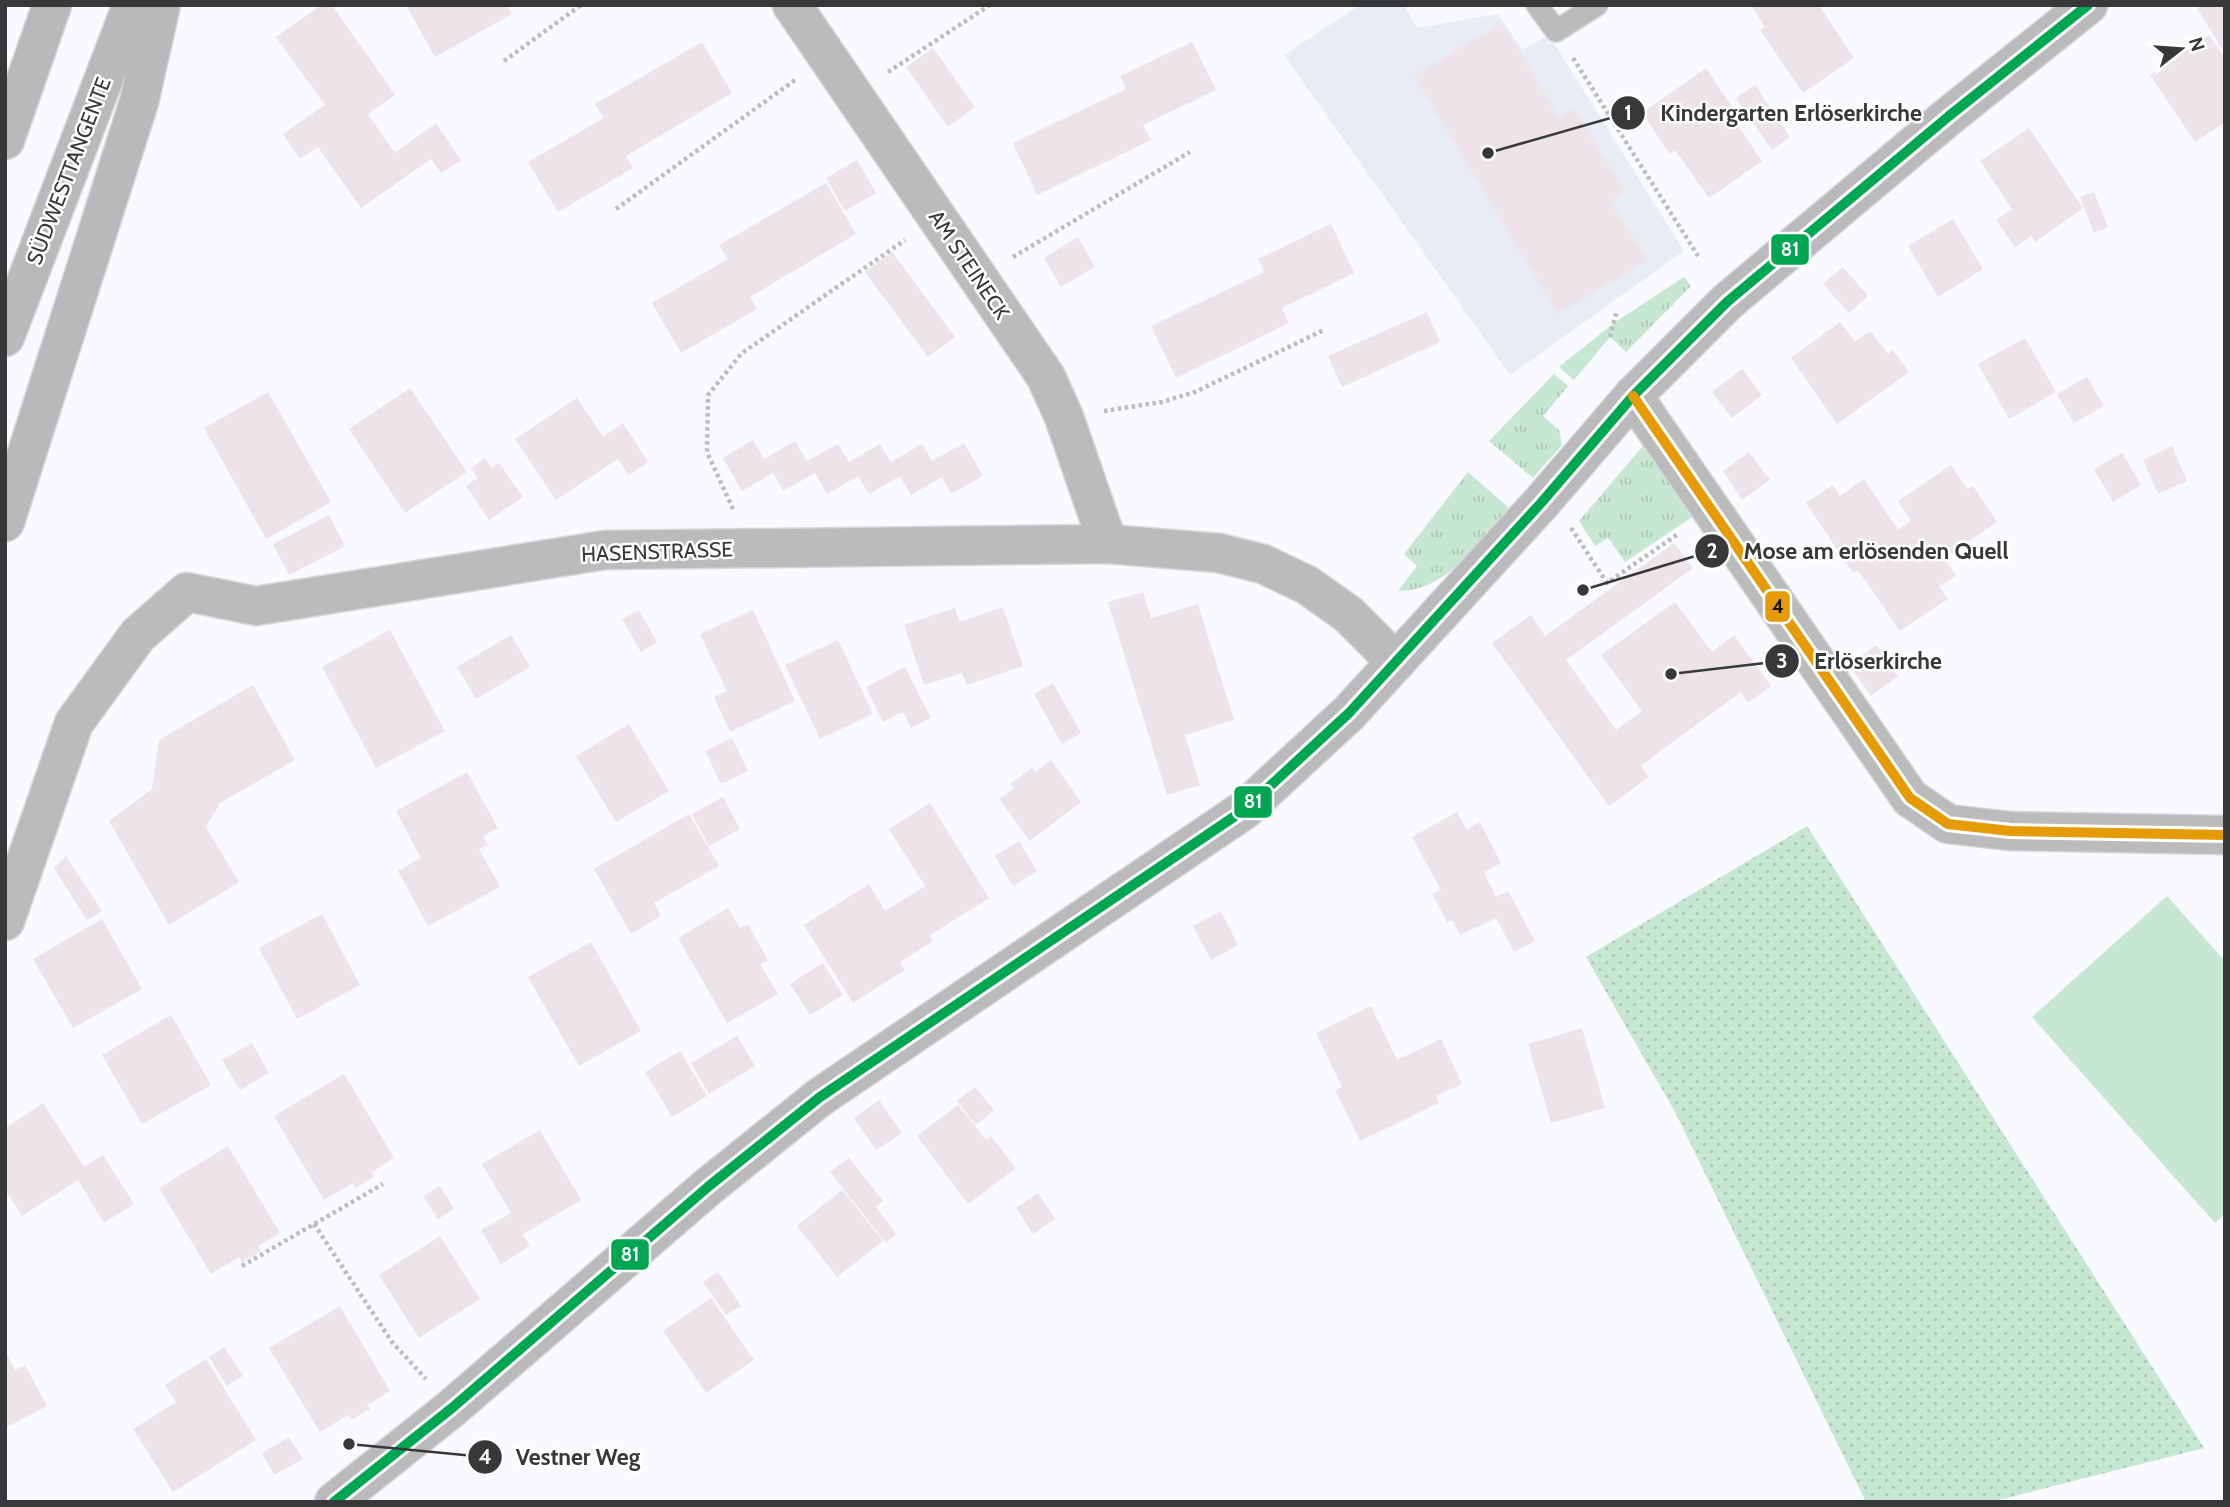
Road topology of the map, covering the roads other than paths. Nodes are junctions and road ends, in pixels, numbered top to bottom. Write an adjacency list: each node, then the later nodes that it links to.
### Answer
1 (52, 5): 8 (highway)
2 (132, 5): 9 (highway, SÜDWESTTANGENTE)
3 (160, 5): 11 (highway)
4 (792, 5): 12 (street, AM STEINECK)
5 (1537, 5): 6 (lane)
6 (1597, 5)
7 (2088, 5): 10 (main road)
8 (5, 140)
9 (5, 337)
10 (1633, 396): 13 (main road); 14 (street)
11 (5, 522)
12 (1108, 544): 13 (street, HASENSTRASSE); 15 (street, HASENSTRASSE)
13 (1396, 662): 16 (main road)
14 (2225, 835)
15 (5, 921)
16 (334, 1502)

